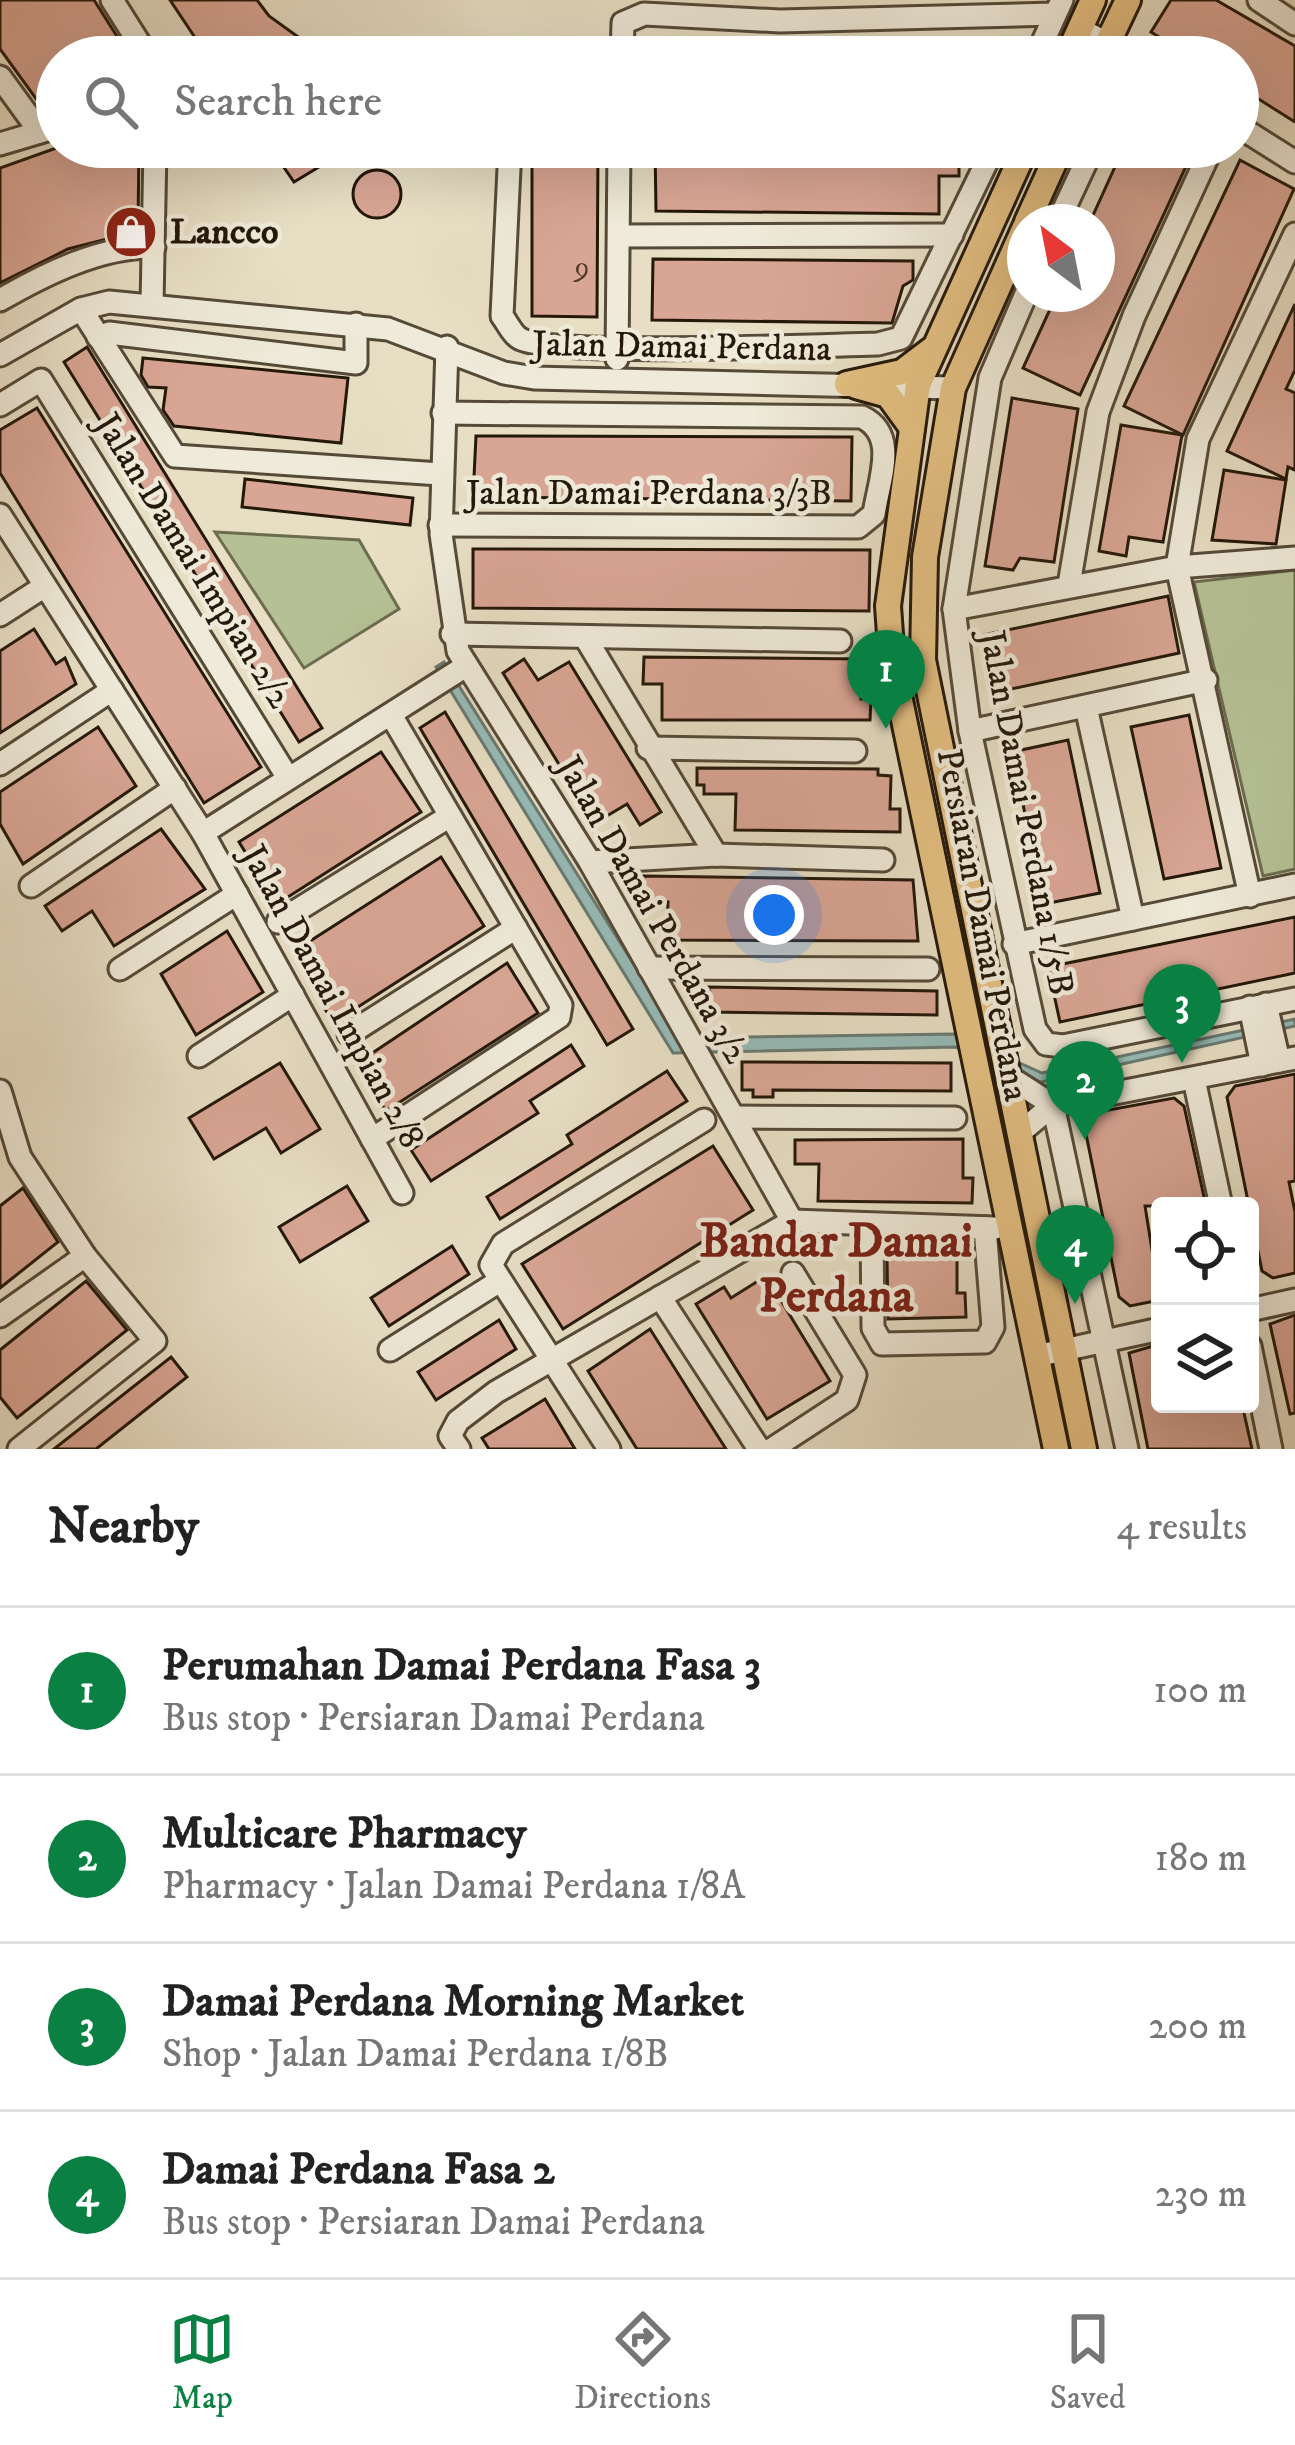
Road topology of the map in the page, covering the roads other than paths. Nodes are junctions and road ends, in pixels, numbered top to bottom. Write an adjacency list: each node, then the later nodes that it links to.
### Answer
1 (112, 0): 10 (street)
2 (1093, 0): 9 (main road)
3 (1128, 0): 15 (main road)
4 (1267, 2): 8 (street)
5 (1059, 7): 7 (street); 12 (street)
6 (785, 10): 7 (street); 11 (street)
7 (927, 10)
8 (1295, 24)
9 (1080, 29): 13 (main road); 14 (street)
10 (135, 36)
11 (623, 36)
12 (1046, 36)
13 (1077, 36)
14 (1089, 36)
15 (1111, 36)
16 (0, 77): 17 (street)
17 (36, 115)
18 (36, 133): 20 (street)
19 (1259, 139): 21 (street)
20 (0, 144)
21 (1295, 162)
22 (155, 168): 35 (street)
23 (509, 168): 45 (street)
24 (619, 168): 34 (street)
25 (984, 168): 33 (street)
26 (1017, 168): 43 (main road, Persiaran Damai Perdana)
27 (1051, 168): 30 (main road, Persiaran Damai Perdana)
28 (1083, 168): 31 (street)
29 (1202, 168): 59 (street)
30 (1035, 204)
31 (1066, 204)
32 (1295, 234): 58 (street)
33 (952, 235): 34 (street); 45 (street)
34 (619, 236): 45 (street)
35 (154, 247): 37 (street); 38 (street)
36 (1007, 267): 50 (main road, Persiaran Damai Perdana)
37 (0, 300)
38 (152, 304): 39 (street, Jalan Damai Perdana); 41 (street, Jalan Damai Perdana)
39 (81, 309): 42 (street); 46 (street, Jalan Damai Perdana)
40 (1018, 312): 61 (street, Jalan Damai Perdana 1/5B)
41 (356, 324): 42 (street); 44 (street, Jalan Damai Perdana)
42 (98, 337): 54 (street)
43 (938, 343): 48 (main road); 49 (main road, Persiaran Damai Perdana)
44 (447, 347): 47 (street, Jalan Damai Perdana); 52 (street, Jalan Damai Perdana 3/2)
45 (617, 348): 47 (street)
46 (0, 355)
47 (617, 378): 48 (street, Jalan Damai Perdana)
48 (847, 384): 49 (street, Jalan Damai Perdana); 53 (main road)
49 (918, 385): 50 (street, Jalan Damai Perdana); 53 (main road, Persiaran Damai Perdana)
50 (953, 388): 99 (main road, Persiaran Damai Perdana)
51 (0, 405): 75 (street, Jalan Damai Impian 2/2)
52 (443, 413): 54 (street, Jalan Damai Perdana 3/2); 56 (street, Jalan Damai Perdana 3/3B)
53 (912, 428): 114 (main road, Persiaran Damai Perdana)
54 (440, 474): 56 (street, Jalan Damai Perdana 3/2)
55 (0, 515): 60 (street, Jalan Damai Impian 2/8)
56 (440, 525): 63 (street, Jalan Damai Perdana 3/2)
57 (1294, 551): 58 (street)
58 (1177, 567): 59 (street); 67 (street)
59 (1069, 585): 61 (street)
60 (45, 586): 62 (street); 68 (street, Jalan Damai Impian 2/8)
61 (954, 609): 71 (street, Jalan Damai Perdana 1/5B)
62 (0, 615)
63 (452, 634): 64 (street); 66 (street, Jalan Damai Perdana 3/2)
64 (585, 638): 65 (street); 72 (street)
65 (840, 641)
66 (453, 674): 70 (street); 81 (street, Jalan Damai Perdana 3/2)
67 (1206, 680): 69 (street); 85 (street)
68 (112, 690): 74 (street); 76 (street, Jalan Damai Impian 2/8)
69 (1086, 707): 71 (street); 86 (street)
70 (391, 715): 75 (street); 77 (street)
71 (970, 731): 89 (street, Jalan Damai Perdana 1/5B)
72 (649, 748): 73 (street); 79 (street)
73 (855, 751)
74 (0, 764)
75 (288, 778): 78 (street)
76 (175, 788): 78 (street, Jalan Damai Impian 2/8); 83 (street)
77 (450, 816): 87 (street); 88 (street)
78 (203, 833): 84 (street, Jalan Damai Impian 2/8)
79 (716, 855): 80 (street); 81 (street)
80 (883, 860)
81 (590, 862): 90 (street, Jalan Damai Perdana 3/2)
82 (1295, 885): 85 (street)
83 (31, 886)
84 (237, 893): 91 (street); 93 (street, Jalan Damai Impian 2/8)
85 (1250, 896): 86 (street)
86 (1133, 920): 89 (street)
87 (278, 922)
88 (516, 928): 96 (street); 107 (street)
89 (1014, 944): 95 (street, Jalan Damai Perdana 1/5B)
90 (649, 968): 92 (street); 103 (street, Jalan Damai Perdana 3/2)
91 (120, 969)
92 (928, 969)
93 (293, 995): 97 (street); 107 (street, Jalan Damai Impian 2/8)
94 (1295, 999): 95 (street)
95 (1261, 1019): 98 (street)
96 (349, 1034)
97 (200, 1056)
98 (1279, 1061): 100 (street)
99 (1009, 1077): 102 (street); 106 (main road, Persiaran Damai Perdana)
100 (1194, 1079): 102 (street); 111 (street)
101 (0, 1091): 108 (street)
102 (1053, 1106): 106 (street); 123 (street)
103 (734, 1117): 104 (street); 112 (street, Jalan Damai Perdana 3/2)
104 (955, 1118)
105 (704, 1120): 117 (street)
106 (1022, 1131): 124 (main road, Persiaran Damai Perdana)
107 (372, 1138): 110 (street, Jalan Damai Impian 2/8)
108 (20, 1157): 109 (street); 115 (street)
109 (0, 1173)
110 (402, 1193)
111 (1219, 1197)
112 (792, 1221): 113 (street); 118 (street)
113 (872, 1228): 114 (street); 114 (street)
114 (996, 1228): 126 (main road, Persiaran Damai Perdana)
115 (85, 1256): 121 (street); 130 (street)
116 (793, 1273): 133 (street)
117 (495, 1274): 125 (street); 127 (street)
118 (660, 1297): 127 (street); 132 (street)
119 (1295, 1300): 120 (street)
120 (1259, 1308)
121 (0, 1316)
122 (1151, 1331): 123 (street)
123 (1102, 1341): 124 (street); 136 (street)
124 (1065, 1349): 126 (street); 135 (main road, Persiaran Damai Perdana)
125 (390, 1350)
126 (1036, 1356): 134 (main road, Persiaran Damai Perdana)
127 (552, 1358): 129 (street); 131 (street)
128 (1259, 1390): 137 (street)
129 (454, 1443)
130 (19, 1449)
131 (609, 1449)
132 (759, 1449)
133 (772, 1449)
134 (1056, 1449)
135 (1084, 1449)
136 (1126, 1449)
137 (1271, 1449)

